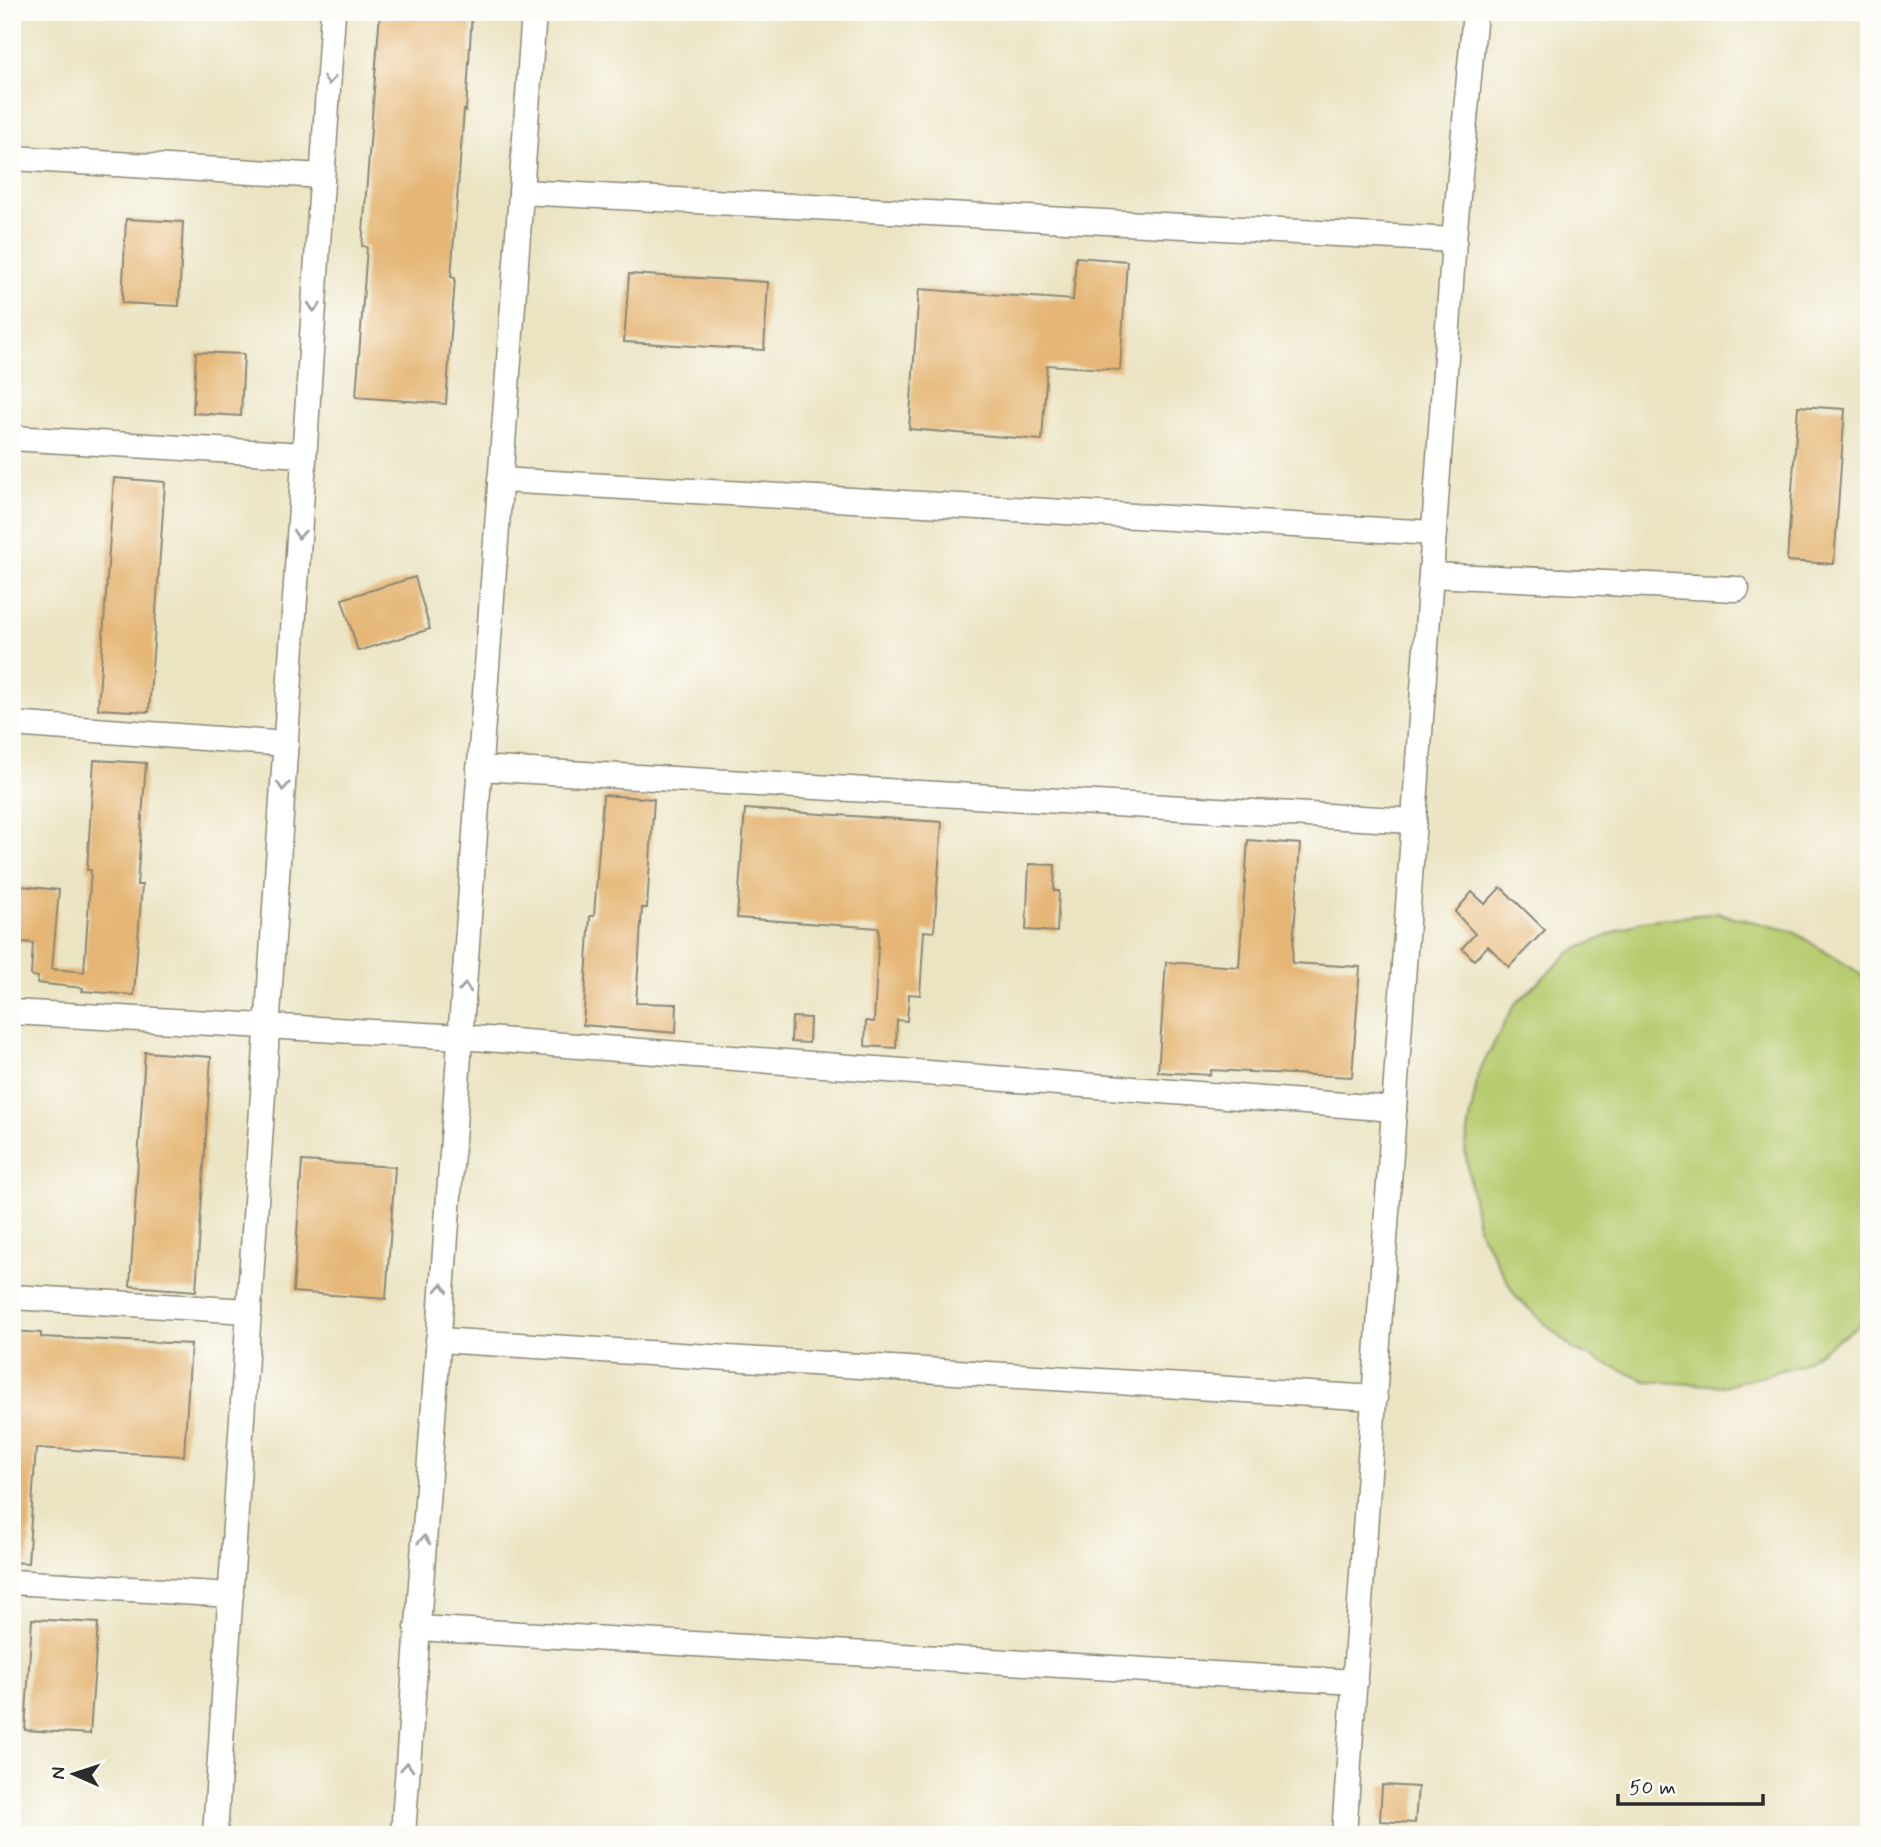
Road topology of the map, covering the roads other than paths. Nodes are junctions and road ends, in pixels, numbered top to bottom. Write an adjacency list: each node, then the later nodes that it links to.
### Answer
1 (333, 12): 5 (street, one-way to 5)
2 (534, 12): 6 (street)
3 (1475, 12): 7 (street)
4 (12, 159): 5 (street)
5 (323, 176): 9 (street, one-way to 9)
6 (521, 192): 7 (street); 10 (street)
7 (1454, 240): 11 (street)
8 (12, 438): 9 (street)
9 (304, 455): 15 (street, one-way to 15)
10 (500, 480): 11 (street); 16 (street)
11 (1434, 533): 12 (street)
12 (1431, 575): 13 (street); 17 (street)
13 (1737, 589)
14 (12, 724): 15 (street)
15 (286, 744): 19 (street, one-way to 19)
16 (479, 768): 17 (street); 20 (street, one-way to 16)
17 (1414, 821): 21 (street)
18 (12, 1013): 19 (street)
19 (267, 1027): 20 (street); 23 (street)
20 (461, 1037): 21 (street); 24 (street, one-way to 20)
21 (1394, 1109): 25 (street)
22 (12, 1297): 23 (street)
23 (249, 1311): 27 (street)
24 (438, 1340): 25 (street); 28 (street, one-way to 24)
25 (1374, 1398): 29 (street)
26 (12, 1582): 27 (street)
27 (230, 1595): 30 (street)
28 (418, 1628): 29 (street); 31 (street, one-way to 28)
29 (1355, 1682): 32 (street)
30 (215, 1835)
31 (402, 1835)
32 (1344, 1835)

